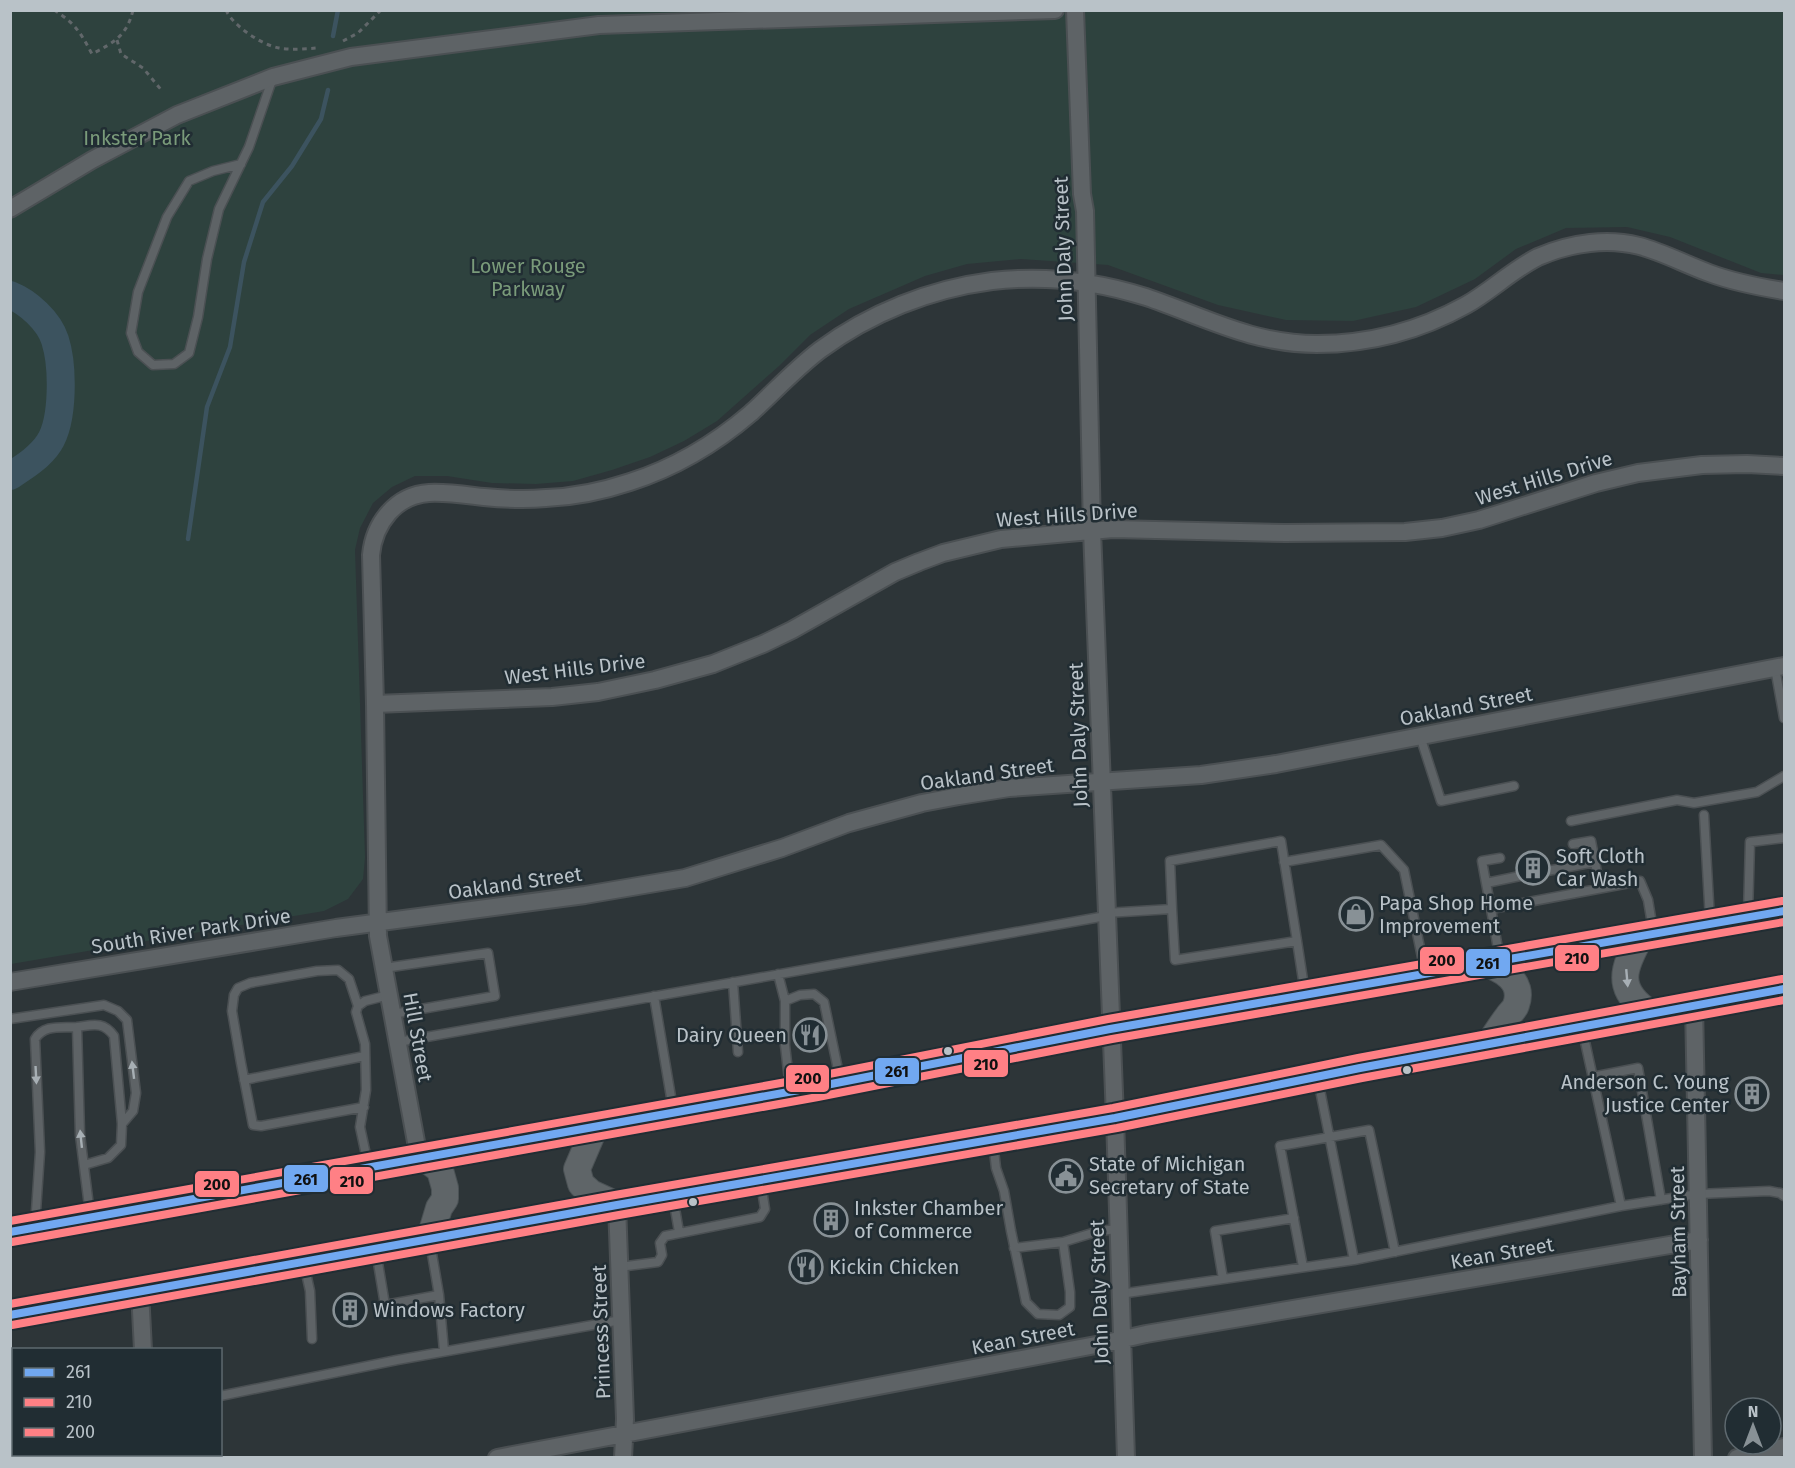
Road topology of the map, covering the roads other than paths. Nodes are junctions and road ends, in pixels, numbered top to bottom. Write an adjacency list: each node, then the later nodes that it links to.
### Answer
1 (1055, 10): 3 (street)
2 (1075, 10): 6 (street, John Daly Street)
3 (273, 77): 4 (lane); 5 (street)
4 (241, 164): 4 (lane)
5 (10, 209)
6 (1085, 283): 7 (street); 9 (street, John Daly Street); 11 (street)
7 (1785, 291)
8 (1785, 466): 9 (street, West Hills Drive)
9 (1092, 530): 11 (street, West Hills Drive); 15 (street, John Daly Street)
10 (1780, 667): 12 (lane); 13 (street, Oakland Street)
11 (375, 704): 33 (street, Hill Street)
12 (1785, 718)
13 (1420, 736): 15 (street, Oakland Street); 16 (lane)
14 (1785, 776): 18 (lane)
15 (1101, 782): 31 (street, John Daly Street); 33 (street, Oakland Street)
16 (1514, 786)
17 (1704, 816): 34 (lane)
18 (1570, 821)
19 (1785, 838): 32 (lane)
20 (1573, 844): 23 (lane)
21 (1500, 858): 26 (lane)
22 (1284, 862): 28 (lane); 36 (lane); 39 (lane)
23 (1595, 862): 24 (lane); 27 (lane)
24 (1547, 871)
25 (1520, 876): 26 (lane)
26 (1486, 883): 29 (lane)
27 (1600, 888): 29 (lane); 35 (lane)
28 (1172, 909): 31 (lane); 36 (lane)
29 (1491, 909): 37 (lane)
30 (1785, 911): 32 (main road)
31 (1106, 914): 40 (lane); 55 (street, John Daly Street)
32 (1748, 917): 34 (main road)
33 (379, 923): 38 (street, Hill Street); 41 (street, South River Park Drive)
34 (1710, 924): 35 (main road)
35 (1647, 935): 37 (main road); 50 (main road, one-way to 50)
36 (1297, 940): 44 (lane)
37 (1491, 961): 39 (main road); 57 (main road)
38 (384, 968): 45 (street, Hill Street); 51 (lane)
39 (1425, 973): 44 (main road)
40 (778, 974): 42 (lane); 47 (lane)
41 (10, 982)
42 (733, 982): 46 (lane); 58 (lane)
43 (1785, 989): 48 (main road)
44 (1305, 994): 55 (main road)
45 (389, 995): 49 (lane); 51 (street, Hill Street)
46 (654, 996): 56 (lane); 66 (lane)
47 (785, 1001): 63 (lane); 64 (lane)
48 (1694, 1005): 50 (main road); 76 (street, Bayham Street)
49 (358, 1006): 59 (lane); 62 (lane)
50 (1650, 1013): 53 (main road)
51 (393, 1014): 56 (street, Hill Street)
52 (10, 1018): 68 (lane, one-way to 52)
53 (1582, 1026): 57 (main road); 61 (lane)
54 (77, 1027): 68 (lane); 73 (lane, one-way to 54); 84 (lane, one-way to 84)
55 (1110, 1029): 63 (main road); 67 (street, John Daly Street)
56 (398, 1042): 72 (street, Hill Street)
57 (1489, 1044): 60 (main road)
58 (738, 1052)
59 (365, 1056): 62 (lane); 65 (lane)
60 (1317, 1077): 67 (main road); 70 (lane)
61 (1592, 1077): 79 (lane); 81 (lane)
62 (244, 1080): 65 (lane)
63 (841, 1082): 64 (main road)
64 (790, 1091): 66 (main road)
65 (364, 1107): 74 (lane)
66 (674, 1113): 69 (main road)
67 (1114, 1118): 71 (main road); 85 (street, John Daly Street)
68 (122, 1124): 73 (lane)
69 (595, 1126): 72 (main road); 80 (main road)
70 (1329, 1137): 83 (lane); 93 (lane); 94 (lane)
71 (992, 1139): 75 (main road); 92 (lane)
72 (419, 1158): 74 (main road); 88 (main road)
73 (84, 1165): 82 (lane)
74 (368, 1167): 82 (main road)
75 (761, 1179): 77 (main road); 87 (lane)
76 (1698, 1194): 78 (lane); 79 (lane); 89 (street, Bayham Street)
77 (672, 1195): 80 (main road); 87 (lane)
78 (1785, 1196)
79 (1661, 1200): 81 (lane)
80 (617, 1205): 88 (main road); 96 (street, Princess Street)
81 (1621, 1206): 93 (lane)
82 (91, 1218): 84 (main road)
83 (1293, 1218): 97 (lane); 98 (lane)
84 (35, 1228): 86 (main road)
85 (1118, 1229): 90 (lane); 100 (street, John Daly Street)
86 (10, 1232)
87 (680, 1232): 96 (lane)
88 (430, 1238): 91 (main road); 101 (lane)
89 (1700, 1240): 105 (street, Kean Street); 114 (street, Bayham Street)
90 (1063, 1242): 92 (lane); 92 (lane)
91 (375, 1248): 95 (main road); 101 (lane)
92 (1014, 1248)
93 (1395, 1252): 94 (lane)
94 (1354, 1260): 97 (lane)
95 (304, 1261): 99 (main road); 104 (lane)
96 (619, 1267): 103 (street, Princess Street)
97 (1303, 1267): 98 (lane)
98 (1222, 1279): 100 (lane)
99 (140, 1291): 102 (main road); 106 (street)
100 (1120, 1294): 105 (street, John Daly Street)
101 (439, 1295): 107 (lane)
102 (10, 1315)
103 (621, 1320): 107 (lane); 109 (street, Princess Street)
104 (312, 1339)
105 (1122, 1339): 109 (street, Kean Street); 113 (street, John Daly Street)
106 (143, 1348)
107 (444, 1352): 108 (lane)
108 (222, 1396)
109 (624, 1435): 111 (street, Kean Street); 112 (street, Princess Street)
110 (1785, 1447): 115 (street)
111 (497, 1458)
112 (623, 1458)
113 (1126, 1458)
114 (1703, 1458)
115 (1737, 1458)

